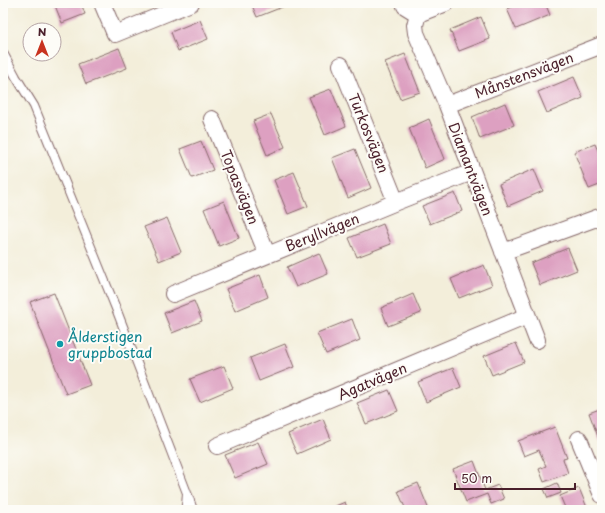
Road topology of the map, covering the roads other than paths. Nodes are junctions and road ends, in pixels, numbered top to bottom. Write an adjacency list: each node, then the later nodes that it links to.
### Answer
1 (102, 3): 2 (street)
2 (191, 3)
3 (404, 3): 5 (street)
4 (446, 3): 5 (street)
5 (418, 14): 9 (street, Diamantvägen)
6 (602, 45): 9 (street, Månstensvägen)
7 (3, 53): 22 (lane)
8 (341, 65): 12 (street, Turkosvägen)
9 (447, 105): 11 (street, Diamantvägen)
10 (212, 119): 15 (street, Topasvägen)
11 (472, 172): 12 (street, Beryllvägen); 14 (street, Diamantvägen)
12 (396, 202): 15 (street, Beryllvägen)
13 (602, 216): 14 (street)
14 (503, 252): 17 (street, Diamantvägen)
15 (267, 254): 16 (street, Beryllvägen)
16 (173, 294)
17 (527, 316): 18 (street, Diamantvägen); 20 (street, Agatvägen)
18 (537, 340)
19 (579, 439): 21 (street)
20 (217, 446)
21 (600, 487)
22 (187, 493): 23 (lane); 24 (lane)
23 (184, 510)
24 (194, 510)

